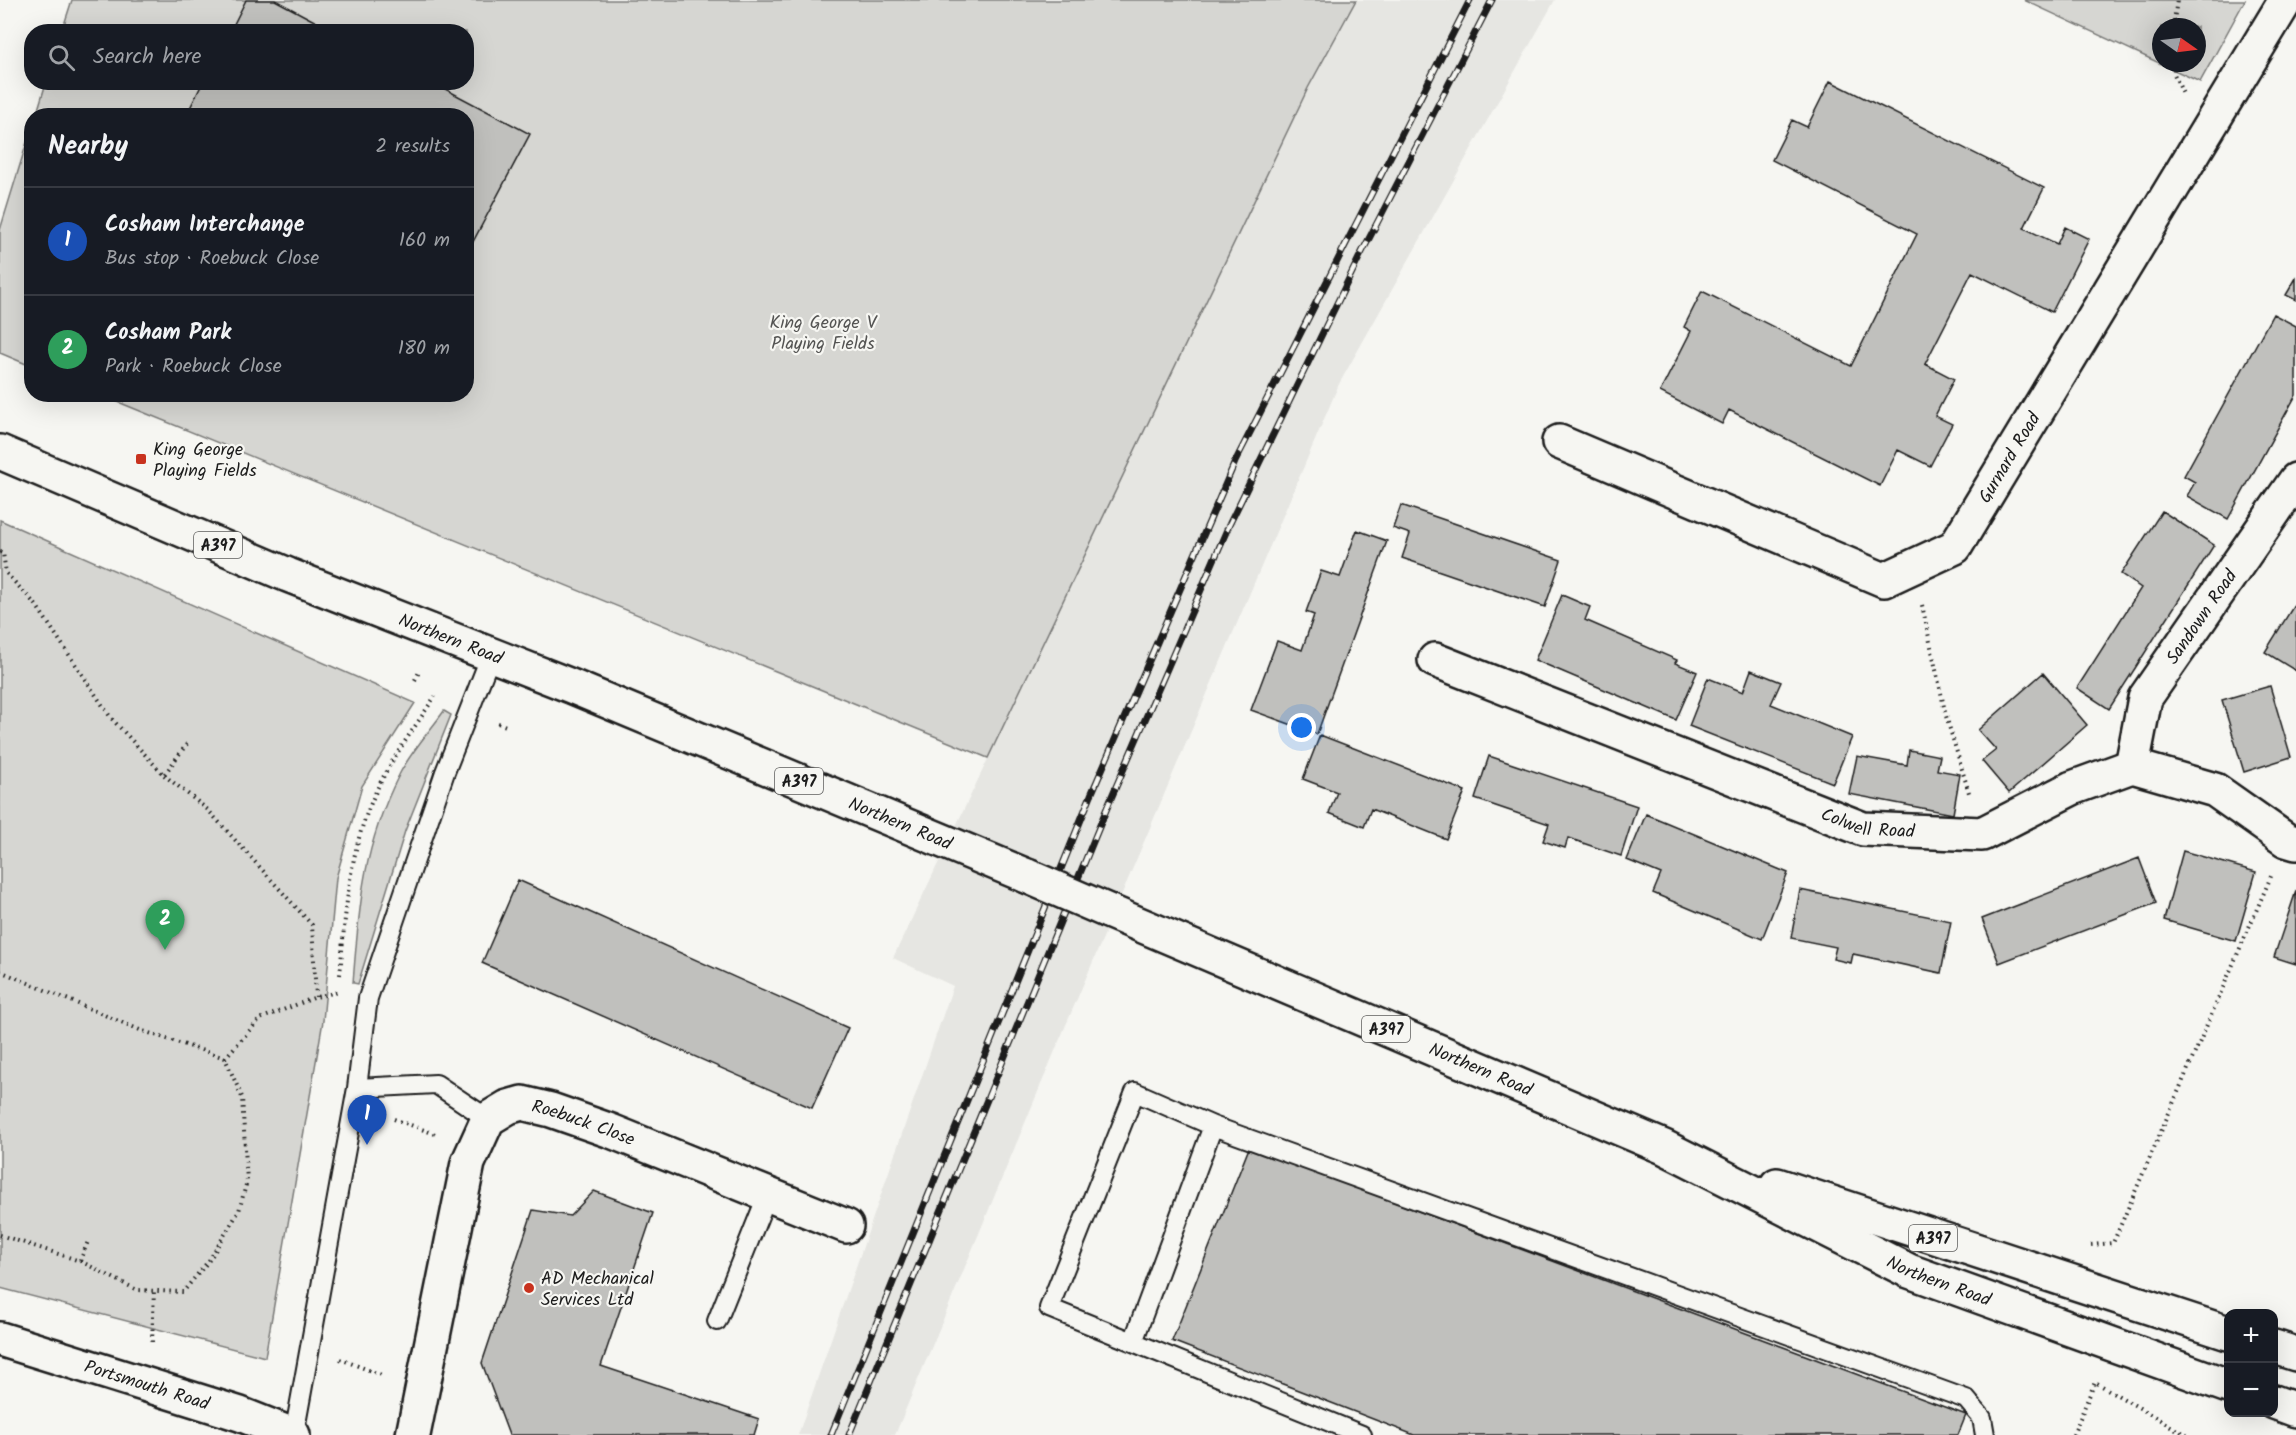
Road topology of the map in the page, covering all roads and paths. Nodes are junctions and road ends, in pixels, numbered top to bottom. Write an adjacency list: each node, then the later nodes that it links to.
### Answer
1 (2176, 0): 3 (path)
2 (2286, 0): 8 (street, Gurnard Road)
3 (2175, 18)
4 (1559, 442): 8 (street, Gurnard Road)
5 (0, 452): 9 (street, Northern Road / A397)
6 (2296, 480): 13 (street, Sandown Road)
7 (0, 552): 14 (path)
8 (1914, 566): 15 (path)
9 (491, 655): 22 (lane); 27 (street, Northern Road / A397, bridge)
10 (1435, 660): 15 (street, Colwell Road)
11 (435, 696): 18 (path)
12 (189, 741): 14 (path)
13 (2132, 766): 15 (street, Colwell Road); 16 (street)
14 (164, 775): 20 (path)
15 (1982, 834)
16 (2291, 842): 32 (path)
17 (0, 971): 21 (path)
18 (340, 980)
19 (339, 991): 20 (path)
20 (316, 996): 21 (path)
21 (225, 1058): 34 (path)
22 (357, 1088): 24 (lane); 47 (lane)
23 (383, 1116): 26 (path)
24 (488, 1119): 28 (street, Roebuck Close); 48 (street)
25 (1213, 1126): 39 (lane); 39 (lane); 50 (lane)
26 (445, 1138)
27 (1664, 1147): 36 (street, Northern Road / A397); 44 (street, Northern Road / A397)
28 (767, 1196): 29 (street, Roebuck Close); 35 (lane)
29 (846, 1226)
30 (0, 1235): 33 (path)
31 (89, 1239): 33 (path)
32 (2090, 1245)
33 (80, 1261): 34 (path)
34 (154, 1291): 38 (path)
35 (717, 1321)
36 (2224, 1331)
37 (0, 1339): 47 (street, Portsmouth Road)
38 (153, 1342)
39 (1133, 1342): 49 (lane)
40 (2278, 1348): 41 (street)
41 (2296, 1354)
42 (340, 1358): 43 (path)
43 (384, 1376)
44 (2224, 1384)
45 (2278, 1403): 46 (street)
46 (2296, 1410)
47 (294, 1435)
48 (413, 1435)
49 (1362, 1435)
50 (1985, 1435)
51 (2073, 1435): 52 (path)
52 (2186, 1435)

